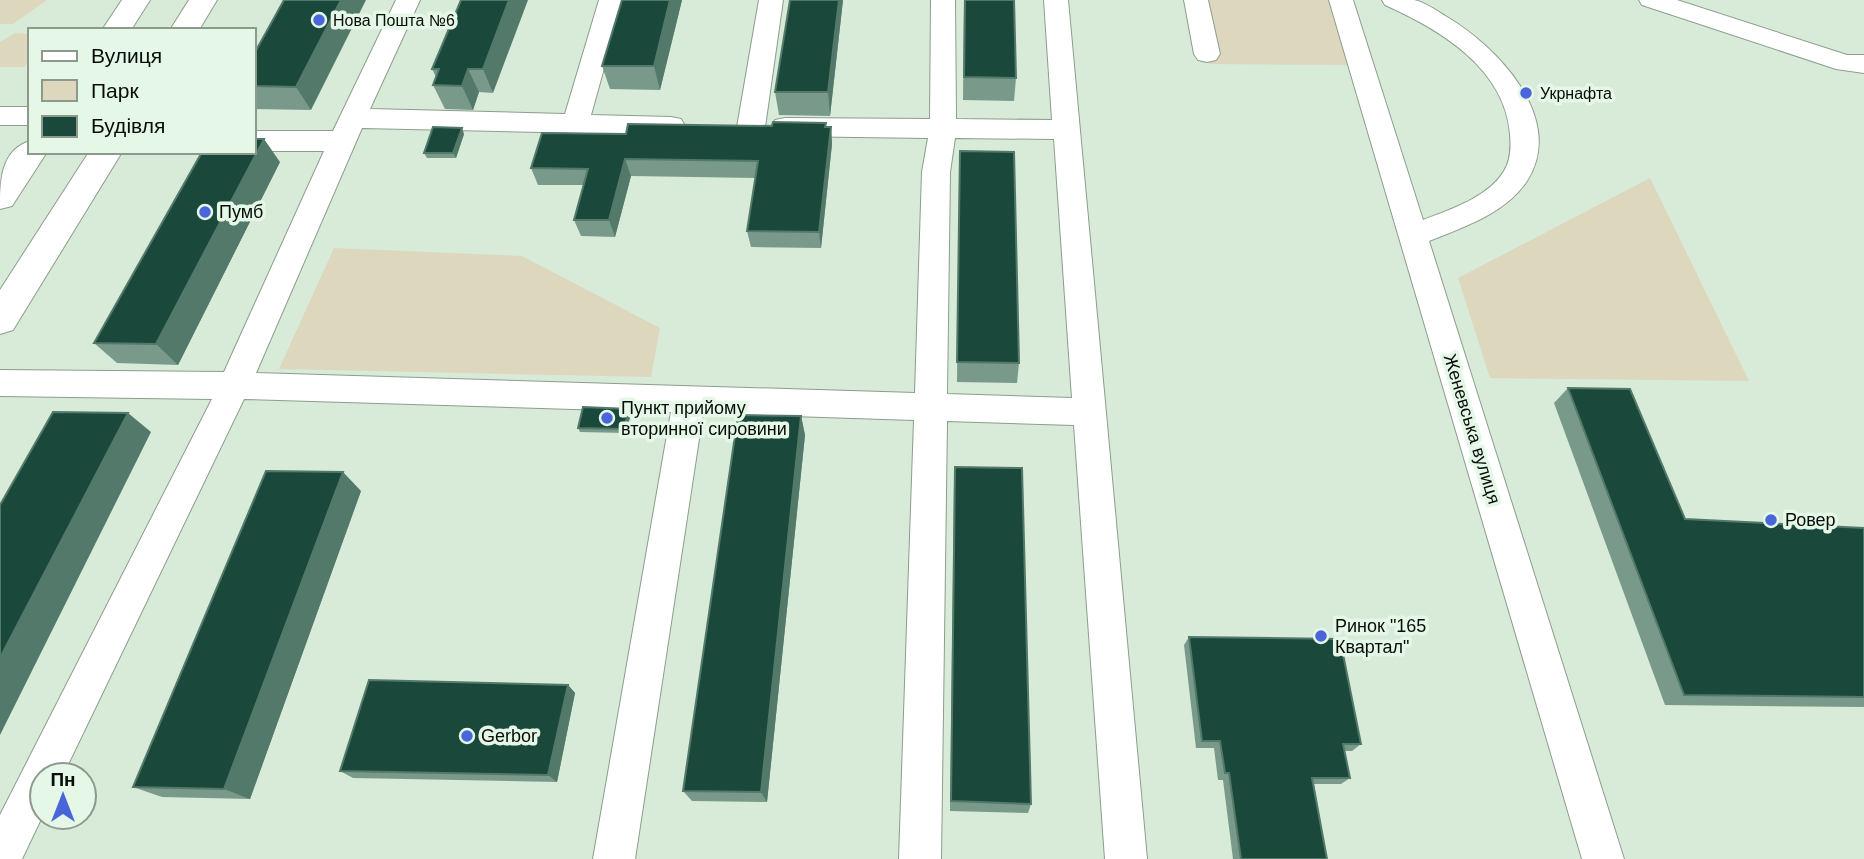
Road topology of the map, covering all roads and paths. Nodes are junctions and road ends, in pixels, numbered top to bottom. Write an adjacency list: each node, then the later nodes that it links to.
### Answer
1 (136, 0): 12 (main road)
2 (203, 0): 13 (main road)
3 (408, 0): 23 (street)
4 (611, 0): 18 (street)
5 (771, 0): 21 (street)
6 (943, 0): 22 (street)
7 (1056, 0): 24 (street)
8 (1196, 0): 14 (street)
9 (1340, 0): 29 (street, Женевська вулиця)
10 (1394, 0): 29 (street)
11 (1651, 0): 15 (street)
12 (117, 28)
13 (185, 28)
14 (1207, 54)
15 (1864, 64)
16 (0, 116): 17 (street)
17 (28, 116)
18 (575, 125): 19 (street); 23 (street)
19 (697, 127)
20 (724, 127): 21 (street)
21 (751, 127): 22 (street)
22 (943, 129): 24 (street); 34 (street)
23 (347, 130): 25 (street); 32 (street)
24 (1066, 130): 35 (street)
25 (256, 141)
26 (30, 154): 28 (main road)
27 (105, 154): 30 (main road)
28 (0, 197)
29 (1413, 236): 40 (street, Женевська вулиця)
30 (0, 320)
31 (0, 383): 32 (street)
32 (234, 387): 33 (street); 36 (street)
33 (689, 400): 34 (street); 37 (street)
34 (931, 407): 35 (street); 38 (street)
35 (1089, 412): 39 (street)
36 (0, 859)
37 (614, 859)
38 (920, 859)
39 (1126, 859)
40 (1603, 859)

